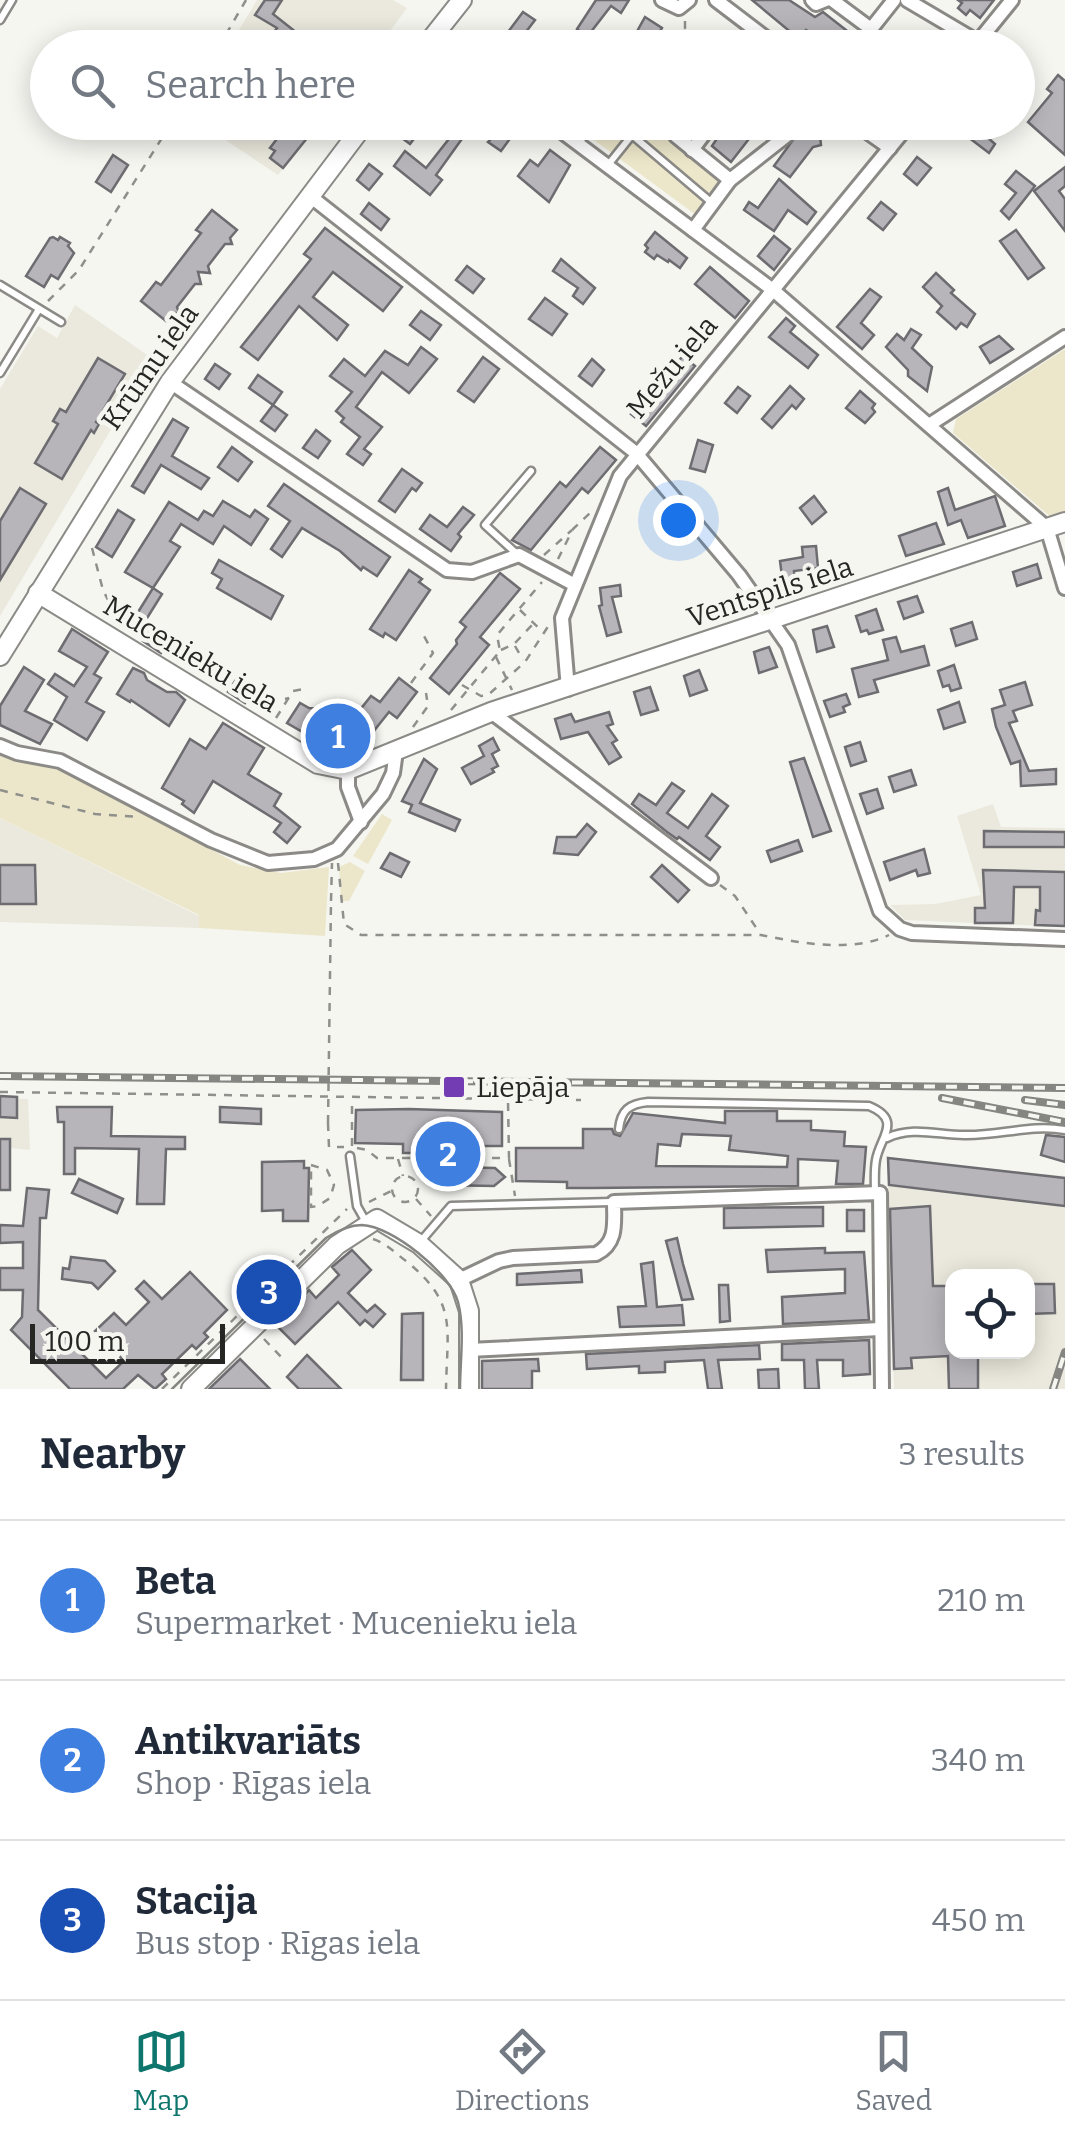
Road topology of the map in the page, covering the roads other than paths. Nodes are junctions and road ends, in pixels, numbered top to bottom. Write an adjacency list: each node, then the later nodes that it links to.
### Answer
1 (12, 0): 11 (lane)
2 (462, 0): 12 (street)
3 (662, 0): 10 (street)
4 (716, 0): 13 (street)
5 (812, 0): 6 (street)
6 (829, 0): 14 (street)
7 (894, 0): 14 (street)
8 (908, 0): 15 (street)
9 (1012, 0): 16 (street)
10 (684, 4)
11 (0, 20)
12 (438, 30)
13 (754, 30)
14 (871, 30)
15 (953, 30)
16 (987, 30)
17 (352, 140): 32 (street, Krūmu iela)
18 (573, 140): 27 (street)
19 (581, 140): 27 (lane)
20 (628, 140): 30 (lane)
21 (639, 140): 33 (lane)
22 (681, 140): 29 (street)
23 (700, 140): 29 (street)
24 (781, 140): 31 (street)
25 (879, 140): 28 (street)
26 (896, 140): 28 (street, Mežu iela)
27 (578, 144): 30 (street)
28 (890, 148): 36 (street, Mežu iela)
29 (692, 150): 31 (street)
30 (608, 166): 34 (street)
31 (730, 180): 33 (street)
32 (310, 196): 41 (street, Krūmu iela); 43 (street)
33 (714, 202): 34 (street)
34 (693, 230): 36 (street)
35 (0, 285): 37 (lane)
36 (773, 290): 42 (street); 43 (street, Mežu iela)
37 (39, 309): 38 (lane); 40 (lane)
38 (61, 322)
39 (1065, 337): 42 (street)
40 (0, 374)
41 (170, 382): 46 (street); 49 (street, Krūmu iela)
42 (930, 424): 45 (street)
43 (636, 454): 47 (street, Mežu iela); 50 (street)
44 (531, 470): 46 (lane)
45 (1056, 525): 48 (street); 50 (street, Ventspils iela)
46 (519, 556): 47 (street)
47 (575, 585): 52 (street, Mežu iela)
48 (1065, 588)
49 (38, 594): 51 (street, Krūmu iela); 56 (street, Mucenieku iela)
50 (772, 620): 52 (street, Ventspils iela); 59 (street)
51 (1, 651)
52 (568, 688): 53 (street, Ventspils iela)
53 (491, 712): 54 (street); 58 (street)
54 (401, 744): 56 (street); 57 (street)
55 (0, 746): 57 (street)
56 (348, 770): 57 (street)
57 (361, 822)
58 (711, 878)
59 (1065, 939)
60 (619, 1129): 62 (lane)
61 (1065, 1130): 62 (lane)
62 (886, 1139): 64 (lane)
63 (350, 1156): 66 (lane)
64 (877, 1194): 65 (street); 69 (street)
65 (614, 1202): 67 (lane); 68 (street)
66 (369, 1231): 67 (street); 71 (street)
67 (419, 1244): 68 (street)
68 (459, 1280): 70 (street)
69 (880, 1329): 70 (street); 73 (street)
70 (469, 1350): 72 (street)
71 (190, 1389)
72 (469, 1389)
73 (882, 1389)

